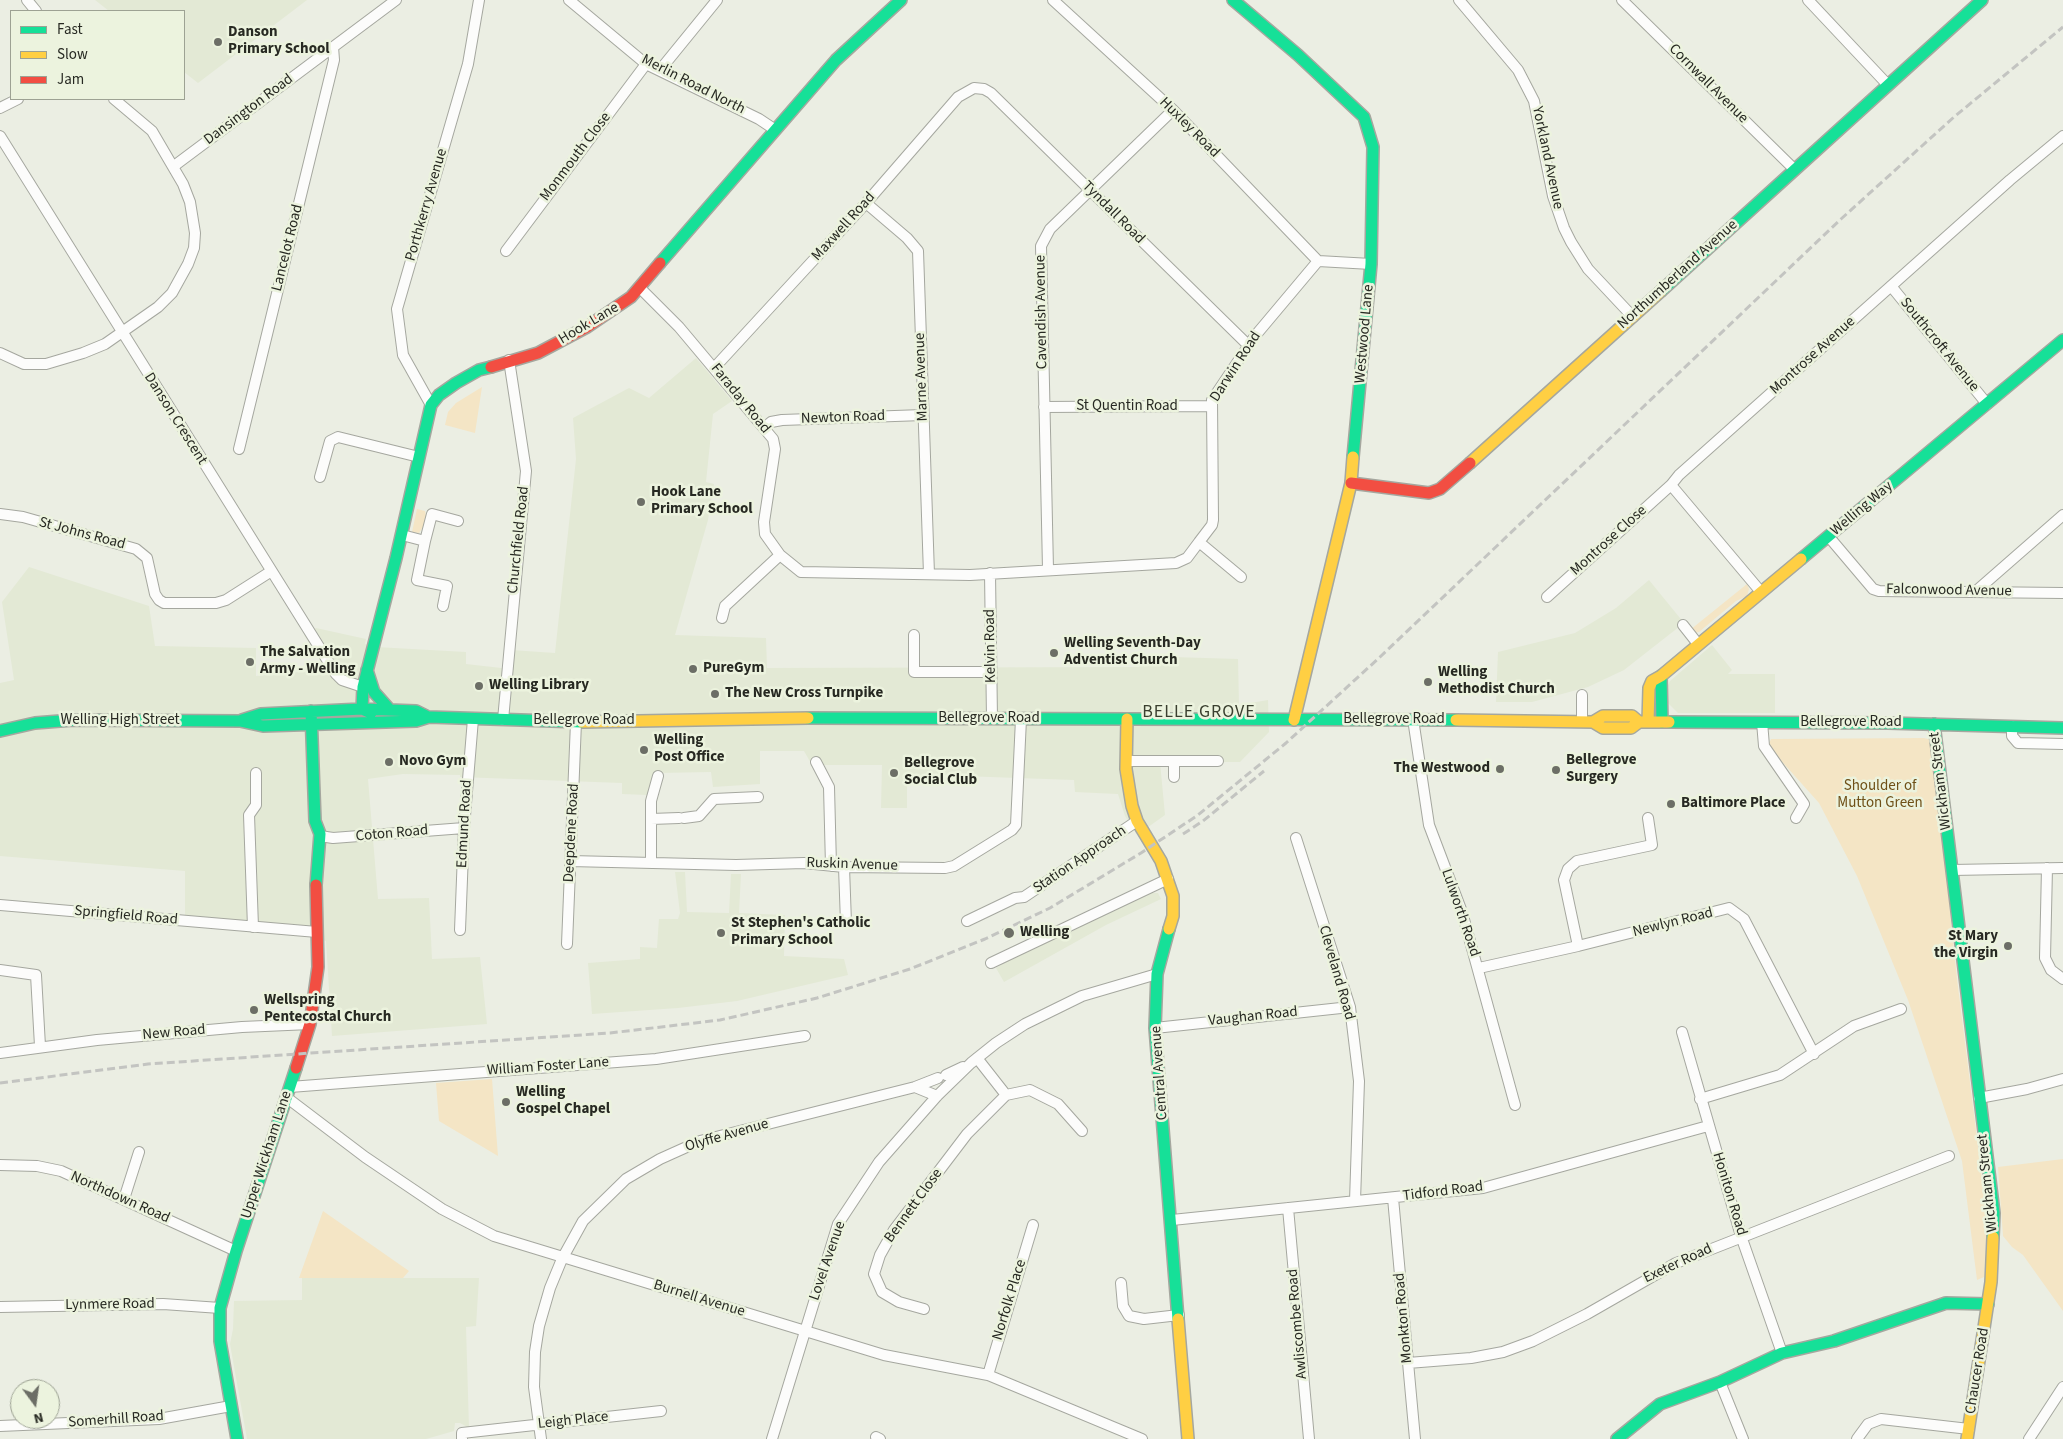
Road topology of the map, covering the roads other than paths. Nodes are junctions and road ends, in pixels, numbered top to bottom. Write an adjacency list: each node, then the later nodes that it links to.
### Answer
1 (27, 0): 13 (street)
2 (396, 0): 14 (street, Dansington Road)
3 (479, 0): 43 (street, Porthkerry Avenue)
4 (569, 0): 15 (street, Merlin Road North)
5 (717, 0): 16 (street)
6 (901, 0): 23 (street, Hook Lane)
7 (1053, 0): 22 (street, Huxley Road)
8 (1233, 0): 32 (street, Westwood Lane)
9 (1459, 0): 35 (street, Yorkland Avenue)
10 (1622, 0): 27 (street, Cornwall Avenue)
11 (1808, 0): 17 (street)
12 (1982, 0): 17 (street, Northumberland Avenue)
13 (35, 10)
14 (333, 47): 26 (street, Dansington Road); 48 (street, Lancelot Road)
15 (646, 64): 16 (street, Merlin Road North); 30 (street, Monmouth Close)
16 (660, 70): 23 (street, Merlin Road North)
17 (1887, 84): 27 (street, Northumberland Avenue)
18 (974, 88): 28 (street, Tyndall Road); 29 (street, Maxwell Road)
19 (16, 100): 21 (street)
20 (115, 100): 26 (street)
21 (0, 108)
22 (1172, 110): 28 (street, Cavendish Avenue); 31 (street, Huxley Road)
23 (774, 129): 34 (street, Hook Lane)
24 (0, 136): 36 (street, Danson Crescent)
25 (2063, 136): 33 (street, Montrose Avenue)
26 (174, 166): 36 (street)
27 (1794, 169): 35 (street, Northumberland Avenue)
28 (1091, 191): 38 (street, Tyndall Road); 45 (street, Cavendish Avenue)
29 (866, 203): 41 (street, Maxwell Road); 46 (street, Marne Avenue)
30 (506, 251)
31 (1318, 261): 32 (street); 38 (street, Darwin Road)
32 (1371, 264): 51 (street, Westwood Lane)
33 (1891, 286): 42 (street, Southcroft Avenue); 52 (street, Montrose Avenue)
34 (640, 288): 40 (street, Hook Lane); 41 (street, Faraday Road)
35 (1633, 317): 51 (street, Northumberland Avenue)
36 (122, 334): 39 (street); 62 (street, Danson Crescent)
37 (2063, 340): 42 (street, Welling Way)
38 (1248, 345): 44 (street, Darwin Road)
39 (0, 353)
40 (509, 360): 43 (street, Hook Lane); 88 (street, Churchfield Road)
41 (715, 368): 47 (street, Faraday Road)
42 (1987, 404): 57 (street, Welling Way)
43 (431, 405): 49 (street)
44 (1210, 406): 45 (street, St Quentin Road); 59 (street, Darwin Road)
45 (1044, 407): 61 (street, Cavendish Avenue)
46 (923, 415): 47 (street, Newton Road); 64 (street, Marne Avenue)
47 (765, 427): 60 (street, Faraday Road)
48 (239, 449)
49 (419, 457): 50 (street); 56 (street)
50 (320, 477)
51 (1351, 483): 90 (street, Westwood Lane)
52 (1671, 485): 66 (street); 69 (street, Montrose Close)
53 (0, 514): 62 (street, St Johns Road)
54 (2063, 515): 67 (street)
55 (458, 521): 58 (street)
56 (402, 535): 58 (street); 75 (street)
57 (1829, 537): 66 (street, Welling Way); 67 (street, Falconwood Avenue)
58 (425, 540): 70 (street)
59 (1199, 542): 61 (street, Darwin Road); 65 (street)
60 (780, 555): 64 (street, Faraday Road); 71 (street)
61 (1048, 569): 63 (street, Darwin Road)
62 (270, 572): 78 (street, Danson Crescent)
63 (990, 573): 64 (street, Faraday Road); 76 (street, Kelvin Road)
64 (928, 574)
65 (1241, 577)
66 (1761, 592): 74 (street, Welling Way)
67 (1975, 592): 68 (street, Falconwood Avenue)
68 (2063, 593)
69 (1547, 597)
70 (443, 606)
71 (722, 618)
72 (1683, 625): 74 (street)
73 (914, 635): 76 (street)
74 (1698, 644): 77 (street, Welling Way)
75 (367, 669): 78 (street); 82 (street)
76 (991, 672): 84 (street, Kelvin Road)
77 (1661, 676): 93 (street, Welling Way); 94 (street)
78 (363, 687): 80 (street)
79 (1582, 694): 92 (street)
80 (362, 709): 81 (street, Welling High Street); 82 (street)
81 (311, 711): 87 (street, Welling High Street); 96 (street, Upper Wickham Lane)
82 (388, 715): 83 (street, Bellegrove Road); 96 (street, Welling High Street)
83 (474, 719): 88 (street, Bellegrove Road); 115 (street, Edmund Road)
84 (992, 719): 89 (street, Bellegrove Road); 91 (street, Bellegrove Road)
85 (1127, 719): 89 (street, Bellegrove Road); 90 (street, Bellegrove Road); 102 (street, Central Avenue)
86 (1413, 719): 90 (street, Bellegrove Road); 92 (street, Bellegrove Road); 136 (street, Lulworth Road)
87 (240, 720): 96 (street, Welling High Street); 100 (street, Welling High Street)
88 (503, 720): 91 (street, Bellegrove Road)
89 (1021, 720): 121 (street, Ruskin Avenue)
90 (1294, 720)
91 (576, 722): 118 (street, Deepdene Road)
92 (1588, 722): 93 (street, Bellegrove Road)
93 (1644, 722): 94 (street, Bellegrove Road)
94 (1662, 722): 95 (street, Bellegrove Road)
95 (1762, 722): 97 (street, Bellegrove Road); 111 (street)
96 (311, 724): 114 (street, Upper Wickham Lane)
97 (1934, 724): 98 (street, Bellegrove Road); 124 (street, Wickham Street)
98 (2012, 726): 99 (street, Bellegrove Road); 101 (street)
99 (2063, 728)
100 (0, 731)
101 (2063, 744)
102 (1126, 761): 103 (street); 113 (street, Central Avenue)
103 (1174, 761): 104 (street); 108 (street)
104 (1218, 761)
105 (816, 762): 120 (street)
106 (256, 773): 130 (street)
107 (658, 776): 112 (street)
108 (1174, 777)
109 (758, 797): 112 (street)
110 (1648, 818): 134 (street)
111 (1796, 818)
112 (651, 819): 119 (street)
113 (1137, 820): 126 (street, Central Avenue); 128 (street, Station Approach)
114 (315, 821): 116 (street, Upper Wickham Lane); 125 (street, Upper Wickham Lane)
115 (464, 828): 116 (street, Coton Road); 131 (street, Edmund Road)
116 (320, 836): 125 (street, Upper Wickham Lane)
117 (1296, 838): 140 (street, Cleveland Road)
118 (570, 861): 119 (street, Ruskin Avenue); 133 (street, Deepdene Road)
119 (651, 863): 120 (street, Ruskin Avenue)
120 (831, 866): 121 (street, Ruskin Avenue)
121 (844, 867): 129 (street)
122 (2047, 868): 123 (street); 124 (street); 139 (street)
123 (2063, 868)
124 (1952, 870): 155 (street, Wickham Street)
125 (316, 871): 132 (street, Upper Wickham Lane)
126 (1168, 879): 135 (street); 138 (street, Central Avenue)
127 (0, 905): 130 (street, Springfield Road)
128 (968, 921)
129 (846, 923)
130 (252, 927): 132 (street, Springfield Road)
131 (460, 930)
132 (317, 932): 142 (street, Upper Wickham Lane)
133 (566, 944)
134 (1578, 946): 136 (street, Newlyn Road); 148 (street, Newlyn Road)
135 (990, 963)
136 (1479, 968): 157 (street, Lulworth Road)
137 (0, 970): 146 (street)
138 (1157, 974): 143 (street, Central Avenue); 149 (street, Lovel Avenue)
139 (2063, 979)
140 (1350, 1007): 143 (street, Vaughan Road); 165 (street, Cleveland Road)
141 (1901, 1009): 148 (street)
142 (310, 1024): 146 (street, New Road); 152 (street, Upper Wickham Lane)
143 (1156, 1028): 167 (street, Central Avenue)
144 (1682, 1032): 156 (street, Honiton Road)
145 (804, 1036): 152 (street, William Foster Lane)
146 (40, 1046): 147 (street, New Road)
147 (0, 1053)
148 (1814, 1054): 156 (street)
149 (974, 1060): 151 (street, Lovel Avenue); 153 (street); 154 (street, Lovel Avenue)
150 (2063, 1079): 155 (street)
151 (915, 1087): 154 (street); 171 (street, Olyffe Avenue)
152 (288, 1092): 170 (street, Upper Wickham Lane); 171 (street, Burnell Avenue)
153 (1006, 1095): 159 (street); 176 (street, Bennett Close)
154 (937, 1096): 178 (street, Lovel Avenue)
155 (1979, 1098): 173 (street, Wickham Street)
156 (1700, 1099): 158 (street, Honiton Road)
157 (1515, 1105)
158 (1708, 1126): 163 (street, Tidford Road); 169 (street, Honiton Road)
159 (1082, 1131)
160 (139, 1152): 164 (street)
161 (1949, 1156): 169 (street, Exeter Road)
162 (0, 1165): 164 (street, Northdown Road)
163 (1393, 1198): 165 (street, Tidford Road); 180 (street, Monkton Road)
164 (124, 1199): 170 (street, Northdown Road)
165 (1355, 1201): 166 (street, Tidford Road)
166 (1288, 1208): 167 (street, Tidford Road); 195 (street, Awliscombe Road)
167 (1172, 1220): 177 (street, Central Avenue)
168 (1033, 1225): 181 (street, Norfolk Place)
169 (1741, 1236): 179 (street, Honiton Road); 180 (street, Exeter Road)
170 (236, 1251): 175 (street, Upper Wickham Lane)
171 (562, 1259): 178 (street, Burnell Avenue); 186 (street, Olyffe Avenue)
172 (1122, 1283): 177 (street)
173 (1988, 1304): 179 (street); 188 (street, Chaucer Road)
174 (0, 1307): 175 (street, Lynmere Road)
175 (220, 1308): 184 (street, Upper Wickham Lane)
176 (924, 1309)
177 (1179, 1315): 194 (street, Central Avenue)
178 (806, 1330): 181 (street, Burnell Avenue); 192 (street, Lovel Avenue)
179 (1782, 1353): 182 (street)
180 (1408, 1363): 196 (street, Monkton Road)
181 (988, 1375): 193 (street, Burnell Avenue)
182 (1720, 1382): 197 (street); 198 (street)
183 (2063, 1387): 200 (street)
184 (231, 1406): 187 (street, Somerhill Road); 189 (street, Upper Wickham Lane)
185 (661, 1411): 186 (street, Leigh Place)
186 (538, 1425): 190 (street, Leigh Place); 191 (street, Olyffe Avenue)
187 (0, 1426)
188 (1968, 1434): 199 (street)
189 (237, 1439)
190 (462, 1439)
191 (541, 1439)
192 (772, 1439)
193 (1142, 1439)
194 (1188, 1439)
195 (1308, 1439)
196 (1414, 1439)
197 (1617, 1439)
198 (1742, 1439)
199 (1857, 1439)
200 (2029, 1439)

